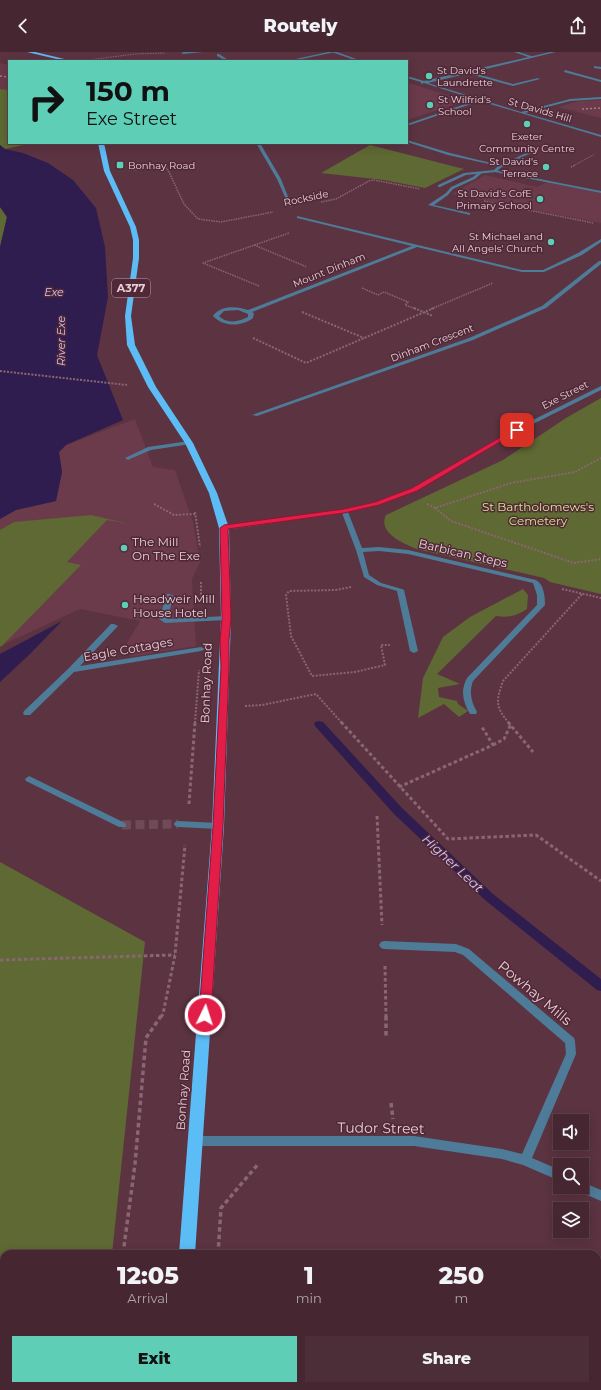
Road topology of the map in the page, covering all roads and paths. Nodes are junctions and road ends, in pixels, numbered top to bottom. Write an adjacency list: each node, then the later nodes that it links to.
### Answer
1 (29, 52): 10 (highway)
2 (201, 52): 7 (street)
3 (334, 52): 4 (street); 13 (street); 14 (street)
4 (338, 52)
5 (516, 52): 9 (street)
6 (554, 52): 9 (street)
7 (184, 53): 11 (path)
8 (218, 55): 12 (street)
9 (532, 57): 18 (street)
10 (66, 60)
11 (92, 60)
12 (226, 60)
13 (293, 60)
14 (357, 60)
15 (595, 67): 16 (street)
16 (601, 68)
17 (565, 71): 21 (street)
18 (468, 72): 20 (street); 22 (street)
19 (408, 77): 22 (street, St Davids Hill)
20 (538, 79)
21 (601, 81)
22 (422, 83): 24 (street, St Davids Hill)
23 (601, 95): 25 (street)
24 (478, 100): 25 (street, St Davids Hill); 26 (street)
25 (521, 113): 27 (street, St Davids Hill)
26 (408, 125)
27 (601, 134)
28 (408, 140): 32 (street)
29 (102, 144): 33 (highway, Bonhay Road / A377)
30 (259, 144): 40 (street)
31 (533, 151): 32 (street)
32 (501, 166): 34 (street)
33 (107, 171): 41 (path, Rockside); 61 (highway, Bonhay Road / A377)
34 (495, 171): 35 (street); 37 (street)
35 (480, 173): 36 (street); 38 (street)
36 (439, 186)
37 (601, 192)
38 (446, 194): 39 (path, Rockside); 42 (street); 44 (path, Rockside)
39 (321, 202)
40 (291, 206)
41 (274, 212)
42 (468, 214)
43 (299, 217): 47 (street, Mount Dinham)
44 (598, 224)
45 (289, 234): 52 (path)
46 (601, 240): 49 (street, Mount Dinham)
47 (416, 245): 49 (street, Mount Dinham); 52 (street, Mount Dinham)
48 (601, 262): 60 (street, Dinham Crescent)
49 (522, 271): 56 (path)
50 (366, 284): 51 (path)
51 (359, 287)
52 (285, 297): 54 (street, Mount Dinham)
53 (305, 307): 56 (path)
54 (249, 311): 54 (street)
55 (253, 338): 56 (path)
56 (364, 338)
57 (0, 370): 58 (path)
58 (121, 384)
59 (601, 388): 64 (street, Exe Street)
60 (255, 415)
61 (189, 444): 62 (street); 70 (highway, Bonhay Road / A377)
62 (128, 458)
63 (601, 458): 67 (path)
64 (405, 493): 67 (path); 68 (street, Exe Street)
65 (154, 504): 69 (path)
66 (194, 508): 69 (path)
67 (435, 508): 73 (path)
68 (344, 511): 70 (street, Exe Street); 71 (street)
69 (195, 514): 72 (path)
70 (224, 528): 80 (highway, Bonhay Road / A377)
71 (359, 550): 75 (street, Barbican Steps); 76 (street)
72 (201, 552)
73 (601, 559)
74 (201, 574): 81 (path)
75 (536, 582): 77 (path); 87 (street)
76 (379, 584): 83 (street); 83 (path)
77 (582, 594): 79 (path); 90 (path)
78 (170, 596): 81 (street)
79 (601, 598)
80 (226, 618): 81 (street); 86 (highway, Bonhay Road / A377)
81 (200, 619)
82 (114, 626): 85 (street)
83 (414, 648)
84 (201, 649): 85 (street, Eagle Cottages); 89 (path)
85 (72, 670): 88 (street, Eagle Cottages)
86 (223, 707): 94 (path); 97 (highway, Bonhay Road / A377)
87 (473, 712): 91 (path)
88 (27, 713)
89 (195, 716)
90 (510, 724): 91 (path); 92 (path)
91 (493, 745): 94 (path)
92 (533, 752)
93 (29, 779): 96 (street)
94 (398, 786): 98 (path)
95 (178, 824): 97 (street)
96 (122, 825)
97 (218, 826): 103 (highway, Bonhay Road / A377)
98 (601, 881)
99 (178, 922): 101 (path)
100 (384, 945): 105 (street, Powhay Mills)
101 (175, 955): 102 (path); 109 (path)
102 (0, 960)
103 (196, 1141): 104 (street, Tudor Street); 110 (highway, Bonhay Road / A377)
104 (279, 1141): 105 (street, Tudor Street); 111 (path)
105 (525, 1160): 106 (street, Tudor Street)
106 (553, 1173)
107 (589, 1190): 108 (street)
108 (601, 1196)
109 (124, 1250)
110 (187, 1250)
111 (218, 1250)

